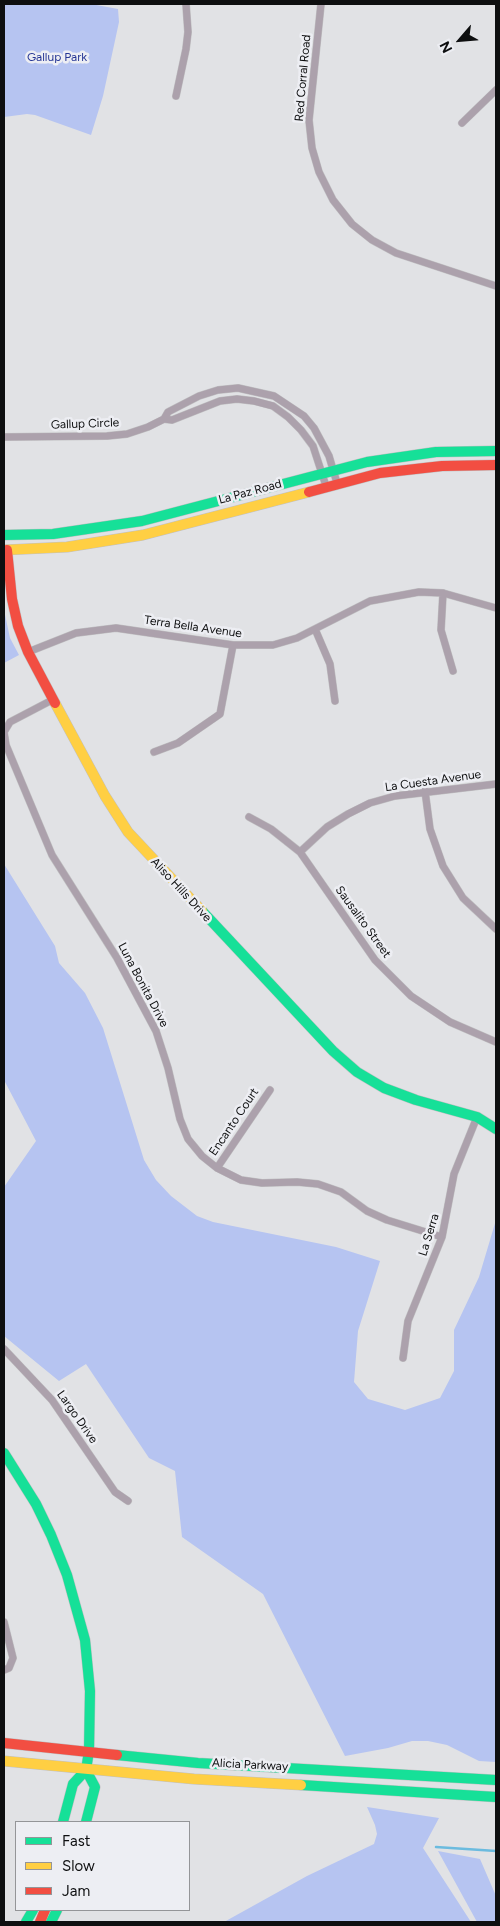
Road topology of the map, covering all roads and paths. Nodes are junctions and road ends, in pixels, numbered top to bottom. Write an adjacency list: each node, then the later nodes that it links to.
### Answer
1 (186, 4): 4 (street)
2 (321, 4): 6 (street, Red Corral Road)
3 (496, 90): 5 (street)
4 (176, 96)
5 (462, 123)
6 (496, 286)
7 (164, 419): 8 (street, Gallup Circle); 11 (street, Gallup Circle); 12 (street, Gallup Circle)
8 (4, 436)
9 (496, 451): 11 (main road, La Paz Road)
10 (496, 465): 13 (main road, La Paz Road)
11 (334, 469): 12 (main road, La Paz Road); 13 (street, Gallup Circle)
12 (322, 472): 14 (street, Gallup Circle); 15 (main road, La Paz Road)
13 (338, 483): 14 (main road, La Paz Road)
14 (326, 486): 16 (main road, La Paz Road)
15 (5, 535): 16 (street, Aliso Hills Drive)
16 (5, 550): 21 (main road, Aliso Hills Drive)
17 (443, 593): 18 (street, Terra Bella Avenue); 19 (street, Terra Bella Avenue); 22 (street)
18 (496, 608)
19 (315, 629): 20 (street, Terra Bella Avenue); 24 (street)
20 (233, 645): 21 (street, Terra Bella Avenue); 25 (street)
21 (28, 652): 23 (main road, Aliso Hills Drive)
22 (453, 671)
23 (54, 699): 33 (main road, Aliso Hills Drive); 35 (street, Luna Bonita Drive)
24 (335, 701)
25 (154, 752)
26 (496, 784): 27 (street, La Cuesta Avenue)
27 (425, 791): 29 (street, La Cuesta Avenue); 30 (street)
28 (248, 817): 29 (street, Sausalito Street)
29 (300, 852): 31 (street, Sausalito Street)
30 (496, 930)
31 (496, 1042)
32 (270, 1090): 35 (street, Encanto Court)
33 (477, 1117): 34 (main road, Aliso Hills Drive); 36 (street, La Serra)
34 (496, 1129)
35 (217, 1168): 36 (street, Luna Bonita Drive)
36 (442, 1237): 38 (street, La Serra)
37 (4, 1349): 40 (street, Largo Drive)
38 (403, 1358)
39 (4, 1454): 44 (main road)
40 (128, 1501)
41 (4, 1622): 42 (street)
42 (6, 1669)
43 (4, 1743): 44 (main road, Alicia Parkway)
44 (89, 1751): 46 (main road, Alicia Parkway); 47 (main road)
45 (4, 1761): 47 (main road, Alicia Parkway)
46 (274, 1766): 48 (main road, Alicia Parkway); 49 (main road)
47 (86, 1770): 49 (main road, Alicia Parkway); 51 (main road); 52 (main road)
48 (496, 1780)
49 (273, 1783): 50 (main road, Alicia Parkway)
50 (496, 1797)
51 (63, 1821)
52 (86, 1821)
53 (32, 1911): 55 (main road)
54 (56, 1911): 56 (main road)
55 (26, 1922)
56 (50, 1922)

